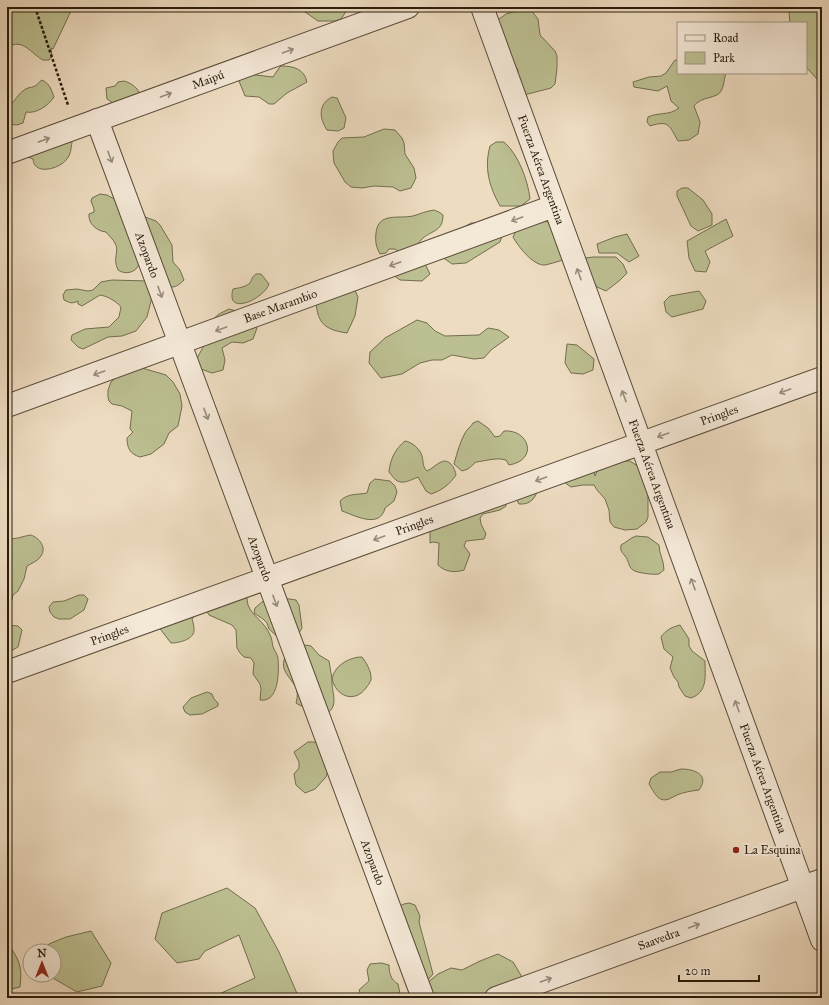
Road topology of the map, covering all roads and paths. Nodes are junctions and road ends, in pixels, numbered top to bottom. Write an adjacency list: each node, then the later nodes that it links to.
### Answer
1 (35, 7): 5 (path)
2 (408, 7): 4 (street, Maipú, one-way to 2)
3 (482, 7): 7 (street, Fuerza Aérea Argentina)
4 (97, 120): 5 (street, Maipú); 8 (street, Azopardo, one-way to 8)
5 (76, 128): 6 (street, Maipú, one-way to 5)
6 (7, 153)
7 (554, 206): 8 (street, Base Marambio, one-way to 8); 11 (street, Fuerza Aérea Argentina, one-way to 7)
8 (180, 344): 10 (street, Base Marambio, one-way to 10); 12 (street, Azopardo, one-way to 12)
9 (822, 378): 11 (street, Pringles, one-way to 11)
10 (7, 406)
11 (642, 443): 12 (street, Pringles, one-way to 12); 14 (street, Fuerza Aérea Argentina, one-way to 11)
12 (267, 578): 13 (street, Pringles); 16 (street, Azopardo, one-way to 16)
13 (7, 672)
14 (812, 883): 15 (street, Fuerza Aérea Argentina); 17 (street, Saavedra, one-way to 14)
15 (822, 940)
16 (423, 998)
17 (496, 998)

